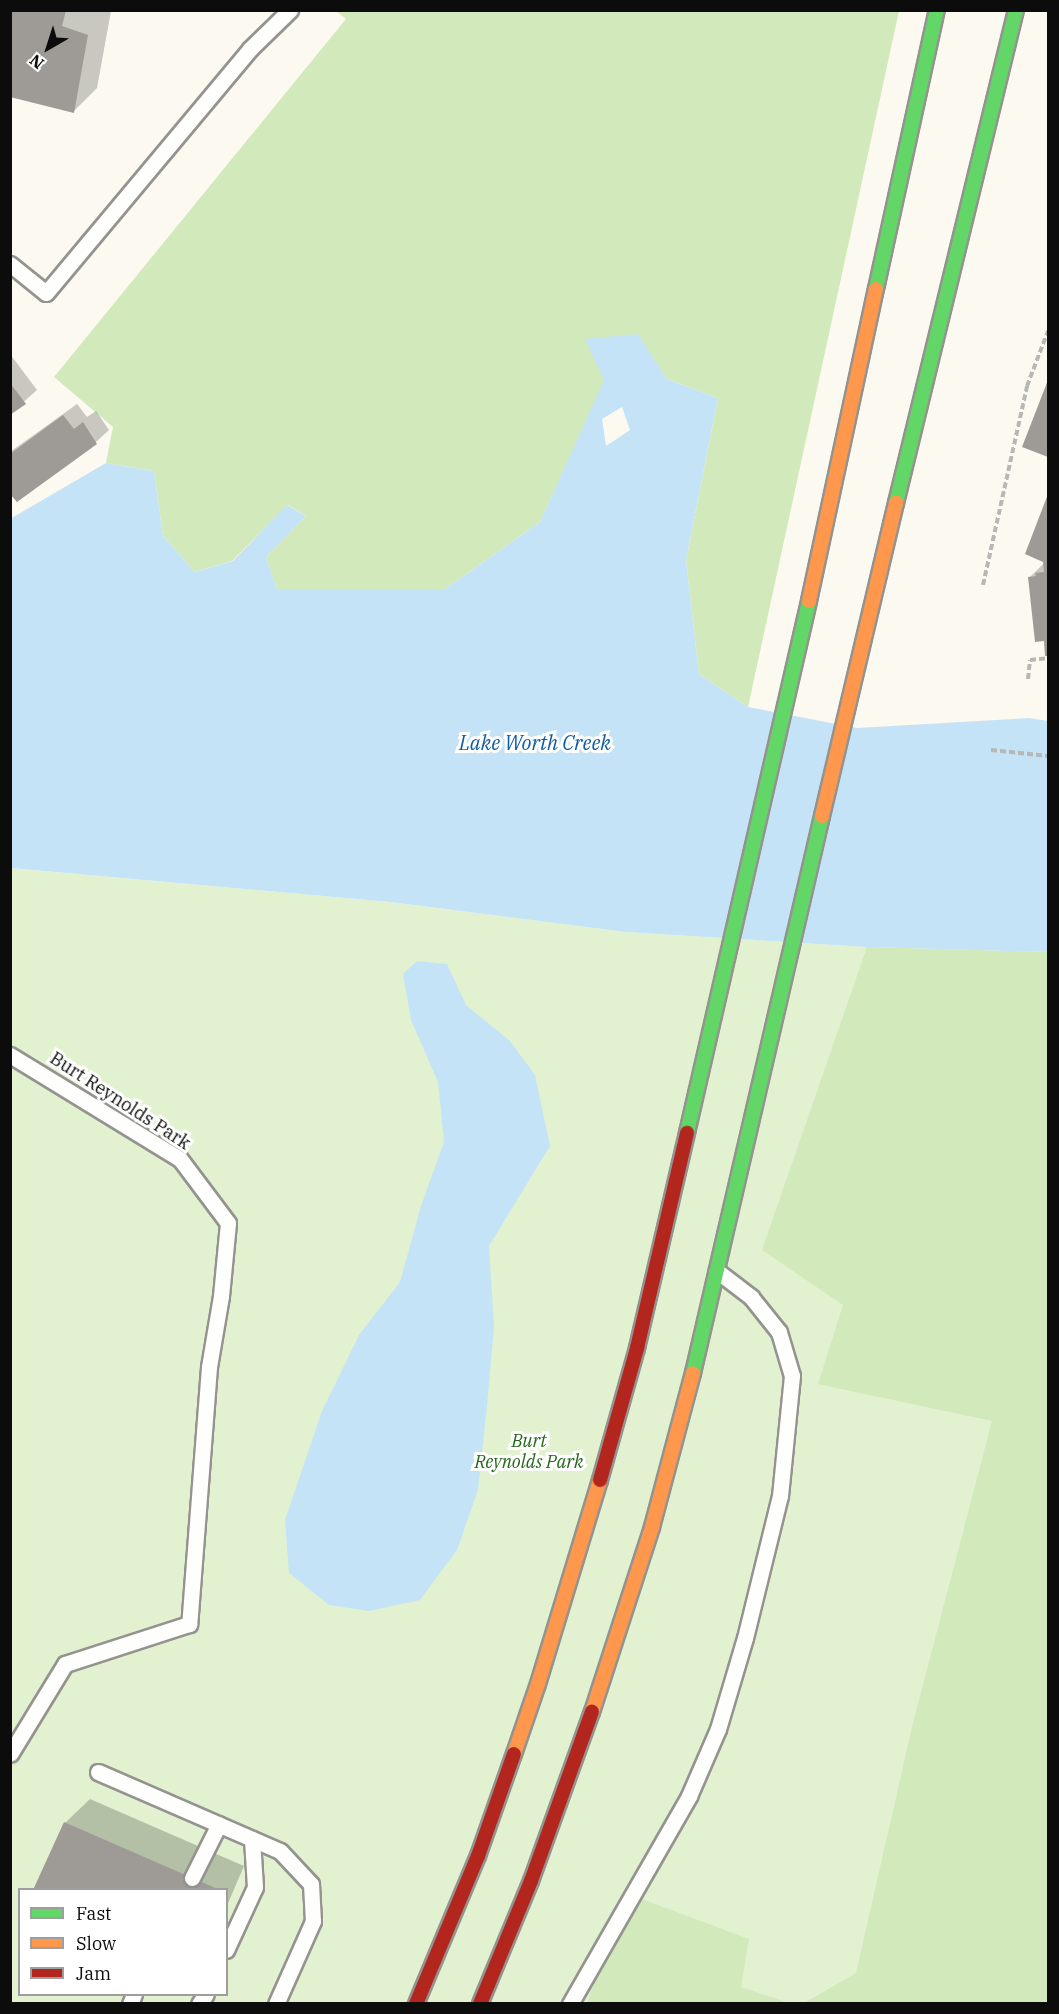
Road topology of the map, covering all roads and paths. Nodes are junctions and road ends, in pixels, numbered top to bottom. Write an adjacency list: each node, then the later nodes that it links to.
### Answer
1 (290, 10): 4 (lane)
2 (937, 10): 20 (main road)
3 (1016, 10): 12 (main road)
4 (10, 264)
5 (1048, 331): 6 (path)
6 (983, 585)
7 (1048, 658): 8 (path)
8 (1028, 680)
9 (991, 750): 10 (path)
10 (1048, 756)
11 (10, 1055): 13 (lane, Burt Reynolds Park)
12 (717, 1271): 21 (main road); 22 (lane)
13 (10, 1754)
14 (99, 1772): 15 (lane)
15 (219, 1824): 16 (lane); 17 (lane)
16 (252, 1839): 18 (lane); 19 (lane)
17 (192, 1878)
18 (228, 1946)
19 (276, 2004)
20 (416, 2004)
21 (480, 2004)
22 (570, 2004)

